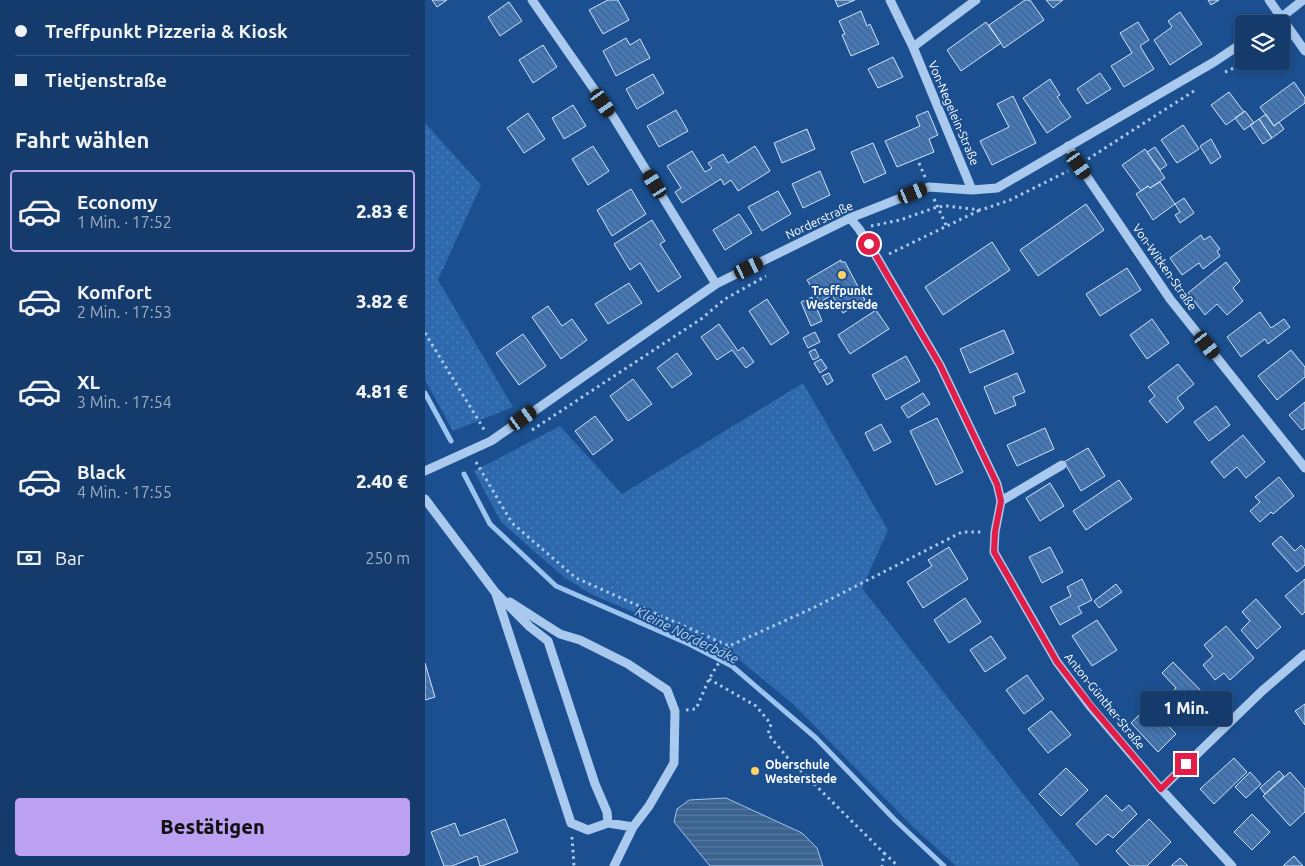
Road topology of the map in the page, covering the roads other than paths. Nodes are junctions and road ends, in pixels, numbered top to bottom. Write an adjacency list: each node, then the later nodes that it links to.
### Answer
1 (532, 0): 15 (street)
2 (890, 0): 9 (street, Von-Negelein-Straße)
3 (976, 0): 9 (street)
4 (1269, 0): 6 (street)
5 (1303, 0): 7 (street)
6 (1280, 15)
7 (1286, 15)
8 (1290, 29): 11 (street)
9 (913, 47): 13 (street, Von-Negelein-Straße)
10 (1235, 48): 12 (street, Norderstraße)
11 (1305, 51)
12 (1068, 146): 13 (street, Norderstraße); 17 (street, Von-Witken-Straße)
13 (972, 190): 14 (street, Norderstraße)
14 (850, 218): 15 (street, Norderstraße); 20 (street, Anton-Günther-Straße)
15 (716, 284): 18 (street, Norderstraße)
16 (1062, 465): 20 (street)
17 (1305, 468)
18 (425, 471)
19 (425, 499): 21 (street)
20 (1001, 501): 23 (street, Anton-Günther-Straße)
21 (495, 592): 24 (street); 24 (street); 25 (street)
22 (1305, 654): 23 (street)
23 (1161, 789): 27 (street, Anton-Günther-Straße)
24 (609, 823): 25 (street)
25 (633, 827): 26 (street)
26 (614, 866)
27 (1232, 866)

